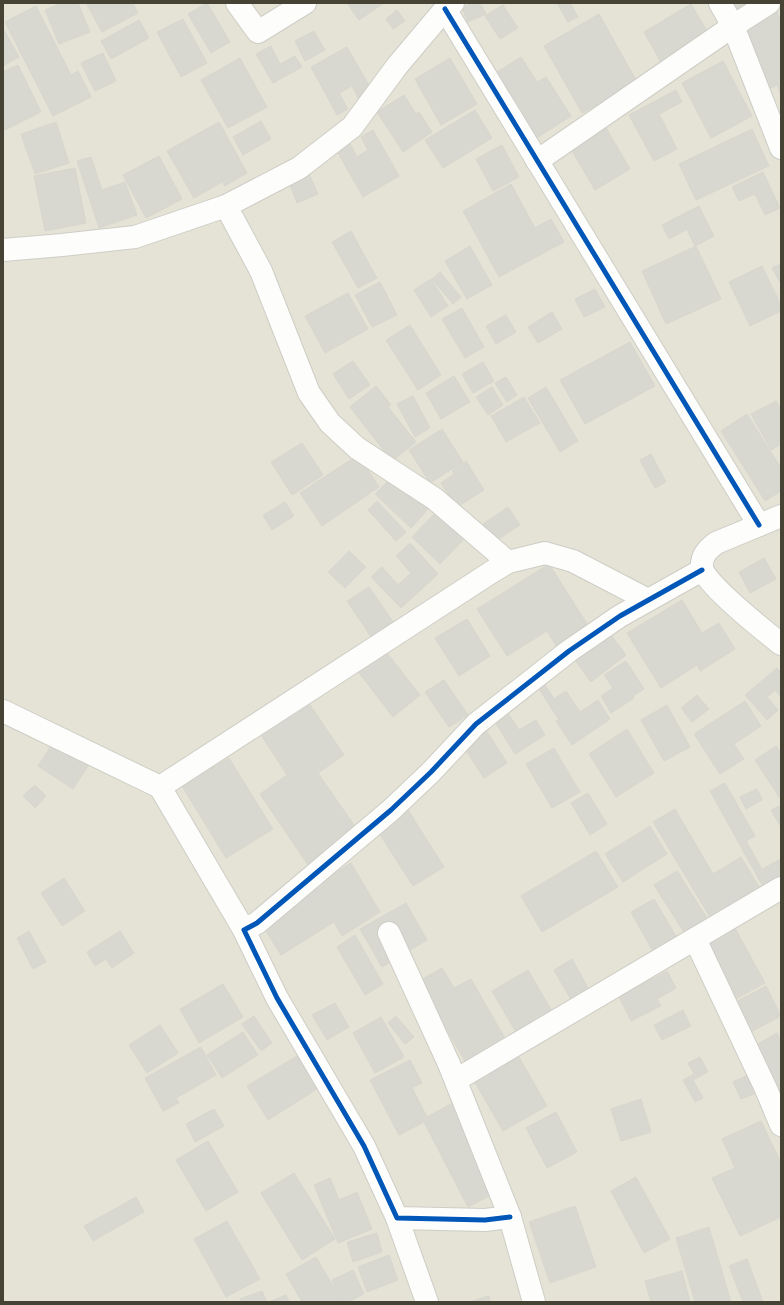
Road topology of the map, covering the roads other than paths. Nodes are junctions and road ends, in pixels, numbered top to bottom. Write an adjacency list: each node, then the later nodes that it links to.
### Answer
1 (237, 3): 2 (street)
2 (305, 3)
3 (720, 3): 6 (street)
4 (769, 3): 6 (street)
5 (449, 6): 8 (street); 9 (street)
6 (734, 26): 7 (street); 8 (street)
7 (781, 148)
8 (537, 161): 12 (street)
9 (226, 206): 10 (street); 13 (street)
10 (3, 250)
11 (781, 516): 12 (street)
12 (759, 525): 14 (street)
13 (508, 562): 15 (street); 18 (street)
14 (702, 570): 15 (street); 16 (street)
15 (648, 600): 20 (street)
16 (781, 644)
17 (3, 711): 18 (street)
18 (160, 787): 20 (street)
19 (781, 888): 22 (street)
20 (244, 930): 26 (street)
21 (389, 933): 23 (street)
22 (695, 939): 23 (street); 24 (street)
23 (456, 1080): 25 (street)
24 (781, 1124)
25 (510, 1217): 26 (street); 28 (street)
26 (397, 1218): 27 (street)
27 (427, 1302)
28 (534, 1302)

